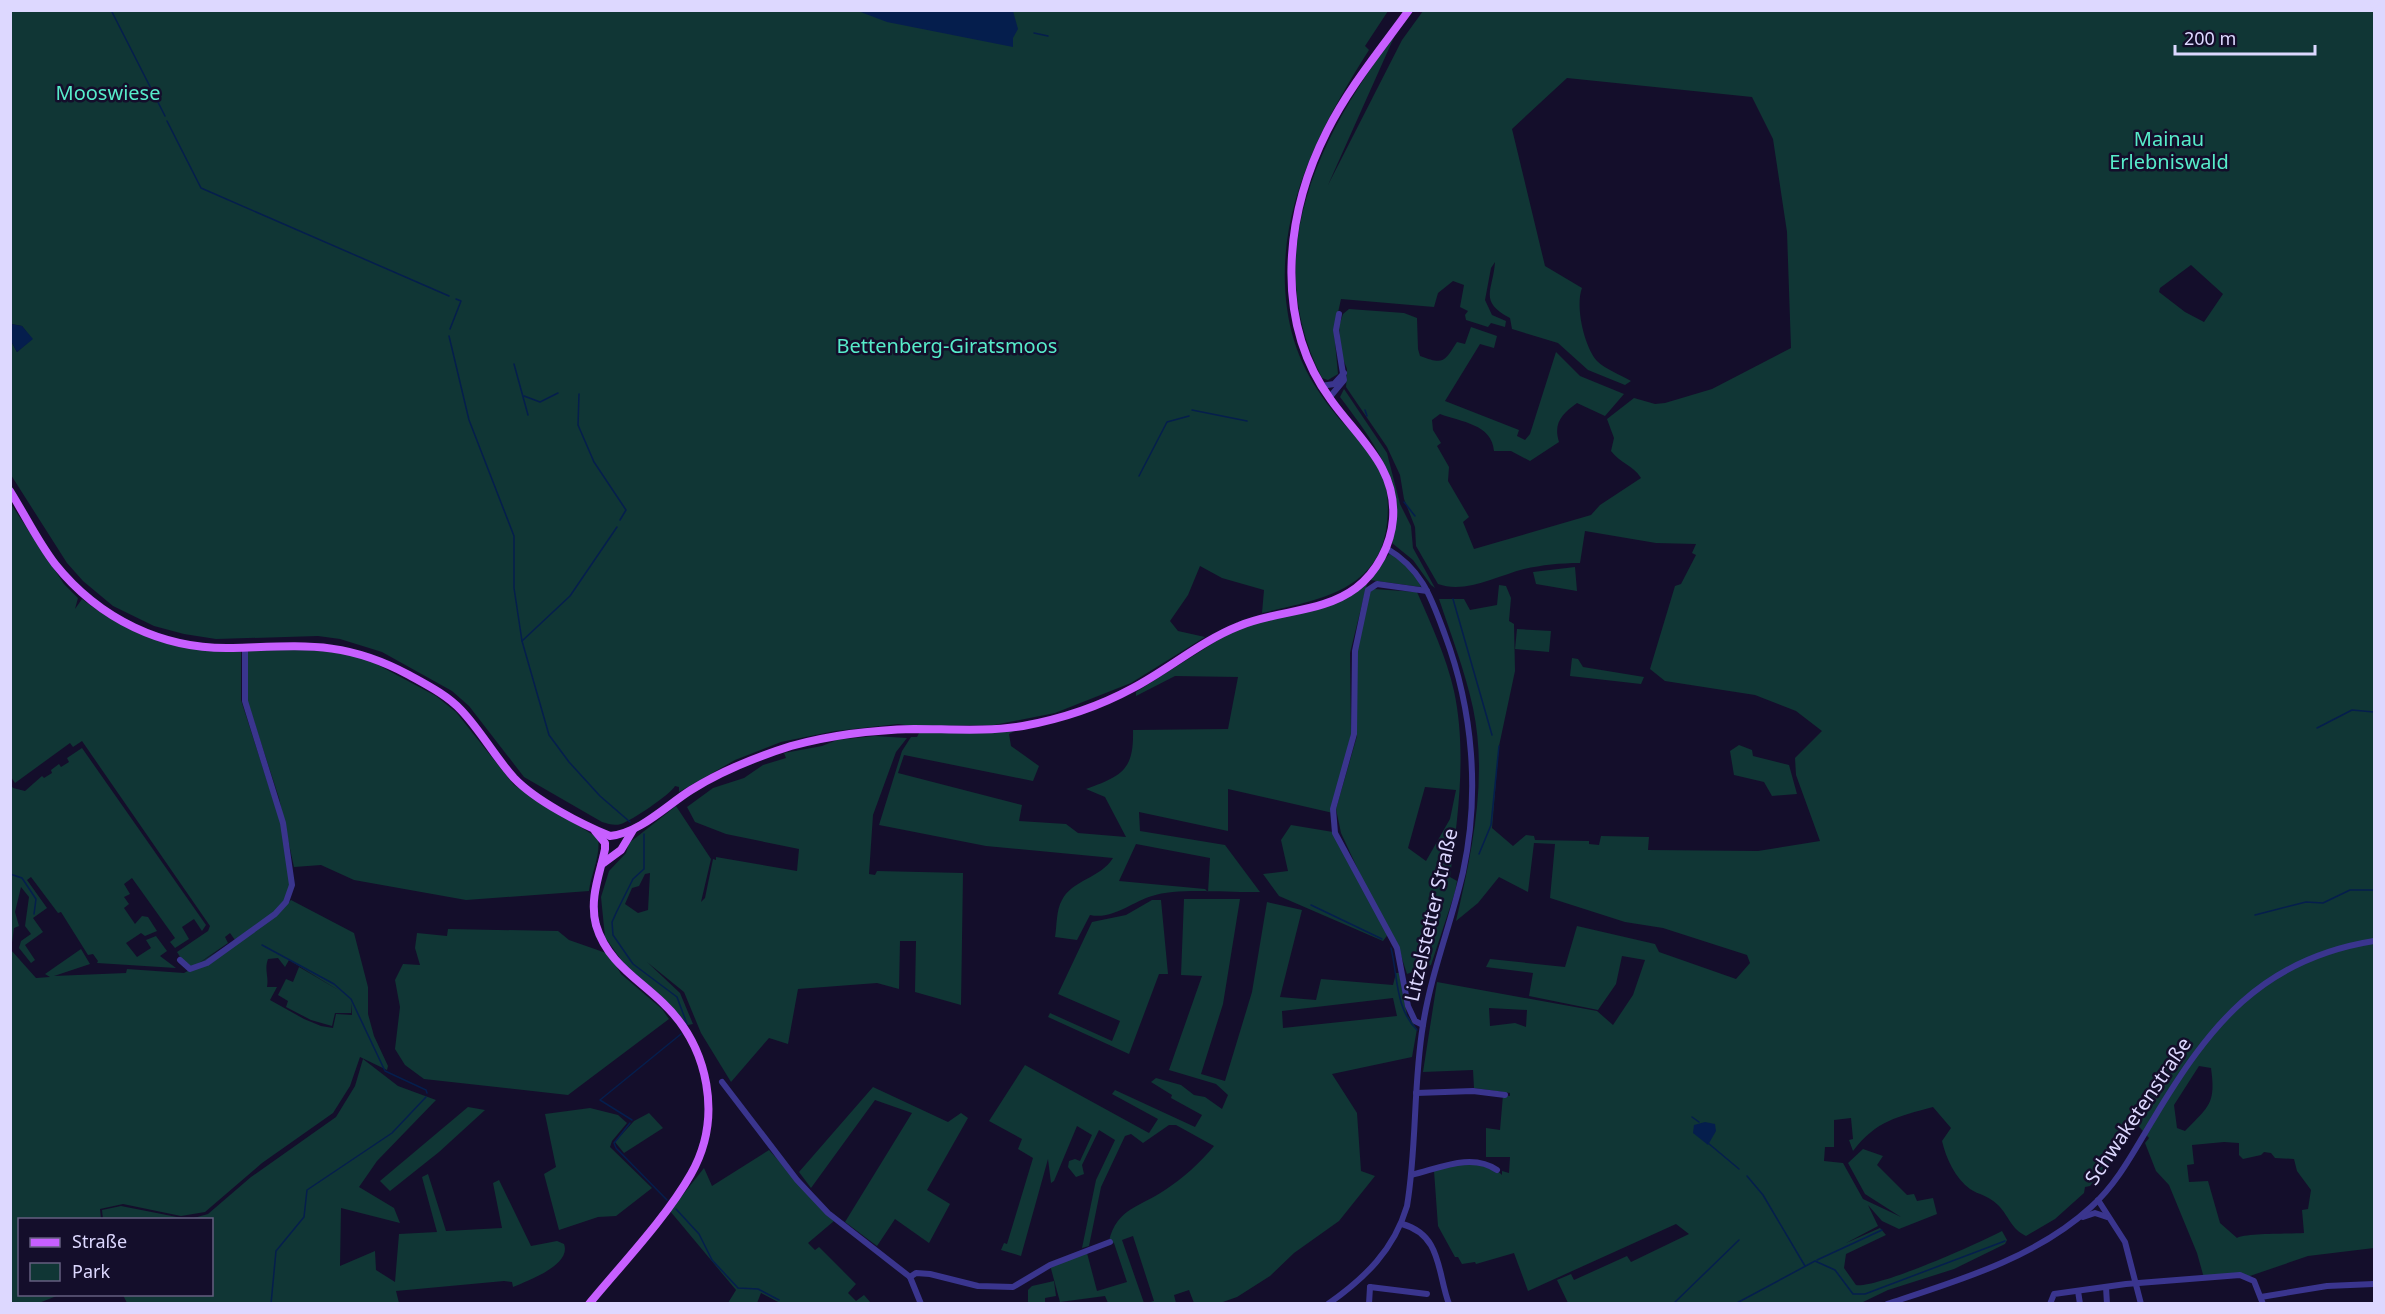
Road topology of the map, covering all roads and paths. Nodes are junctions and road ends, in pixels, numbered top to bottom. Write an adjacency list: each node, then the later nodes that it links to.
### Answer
1 (1409, 10): 4 (main road)
2 (1339, 314): 3 (street)
3 (1344, 373): 4 (street); 5 (street)
4 (1321, 386): 5 (main road)
5 (1329, 398): 7 (main road)
6 (10, 491): 9 (main road)
7 (1386, 548): 8 (street, Litzelstetter Straße); 10 (main road)
8 (1427, 591): 17 (street, Litzelstetter Straße); 17 (street)
9 (245, 647): 11 (main road); 16 (street)
10 (636, 827): 11 (main road); 12 (main road)
11 (609, 841): 12 (main road); 13 (main road); 14 (main road)
12 (622, 844): 13 (main road)
13 (613, 854): 14 (main road)
14 (602, 864): 39 (main road)
15 (2374, 940): 23 (street, Schwaketenstraße)
16 (180, 960)
17 (1423, 1025): 19 (street, Litzelstetter Straße)
18 (723, 1082): 29 (street)
19 (1416, 1093): 20 (street); 22 (street, Litzelstetter Straße)
20 (1505, 1095)
21 (1497, 1170): 22 (street)
22 (1412, 1175): 27 (street, Litzelstetter Straße)
23 (2098, 1200): 24 (street, Schwaketenstraße); 25 (street)
24 (2092, 1206): 25 (street); 26 (street, Schwaketenstraße)
25 (2109, 1218): 26 (street); 31 (street)
26 (2077, 1220): 38 (street, Schwaketenstraße)
27 (1402, 1224): 30 (street, Litzelstetter Straße); 43 (street)
28 (1110, 1242): 29 (street)
29 (910, 1277): 40 (street)
30 (1362, 1278): 33 (street); 41 (street, Litzelstetter Straße)
31 (2137, 1284): 34 (street); 37 (street); 47 (street)
32 (2374, 1284): 37 (street)
33 (1370, 1287): 36 (street); 42 (street)
34 (2106, 1287): 35 (street); 46 (street)
35 (2078, 1291): 44 (street); 45 (street)
36 (1427, 1294)
37 (2262, 1300)
38 (1891, 1303)
39 (589, 1304)
40 (921, 1304)
41 (1328, 1304)
42 (1369, 1304)
43 (1449, 1304)
44 (2050, 1304)
45 (2080, 1304)
46 (2108, 1304)
47 (2141, 1304)

